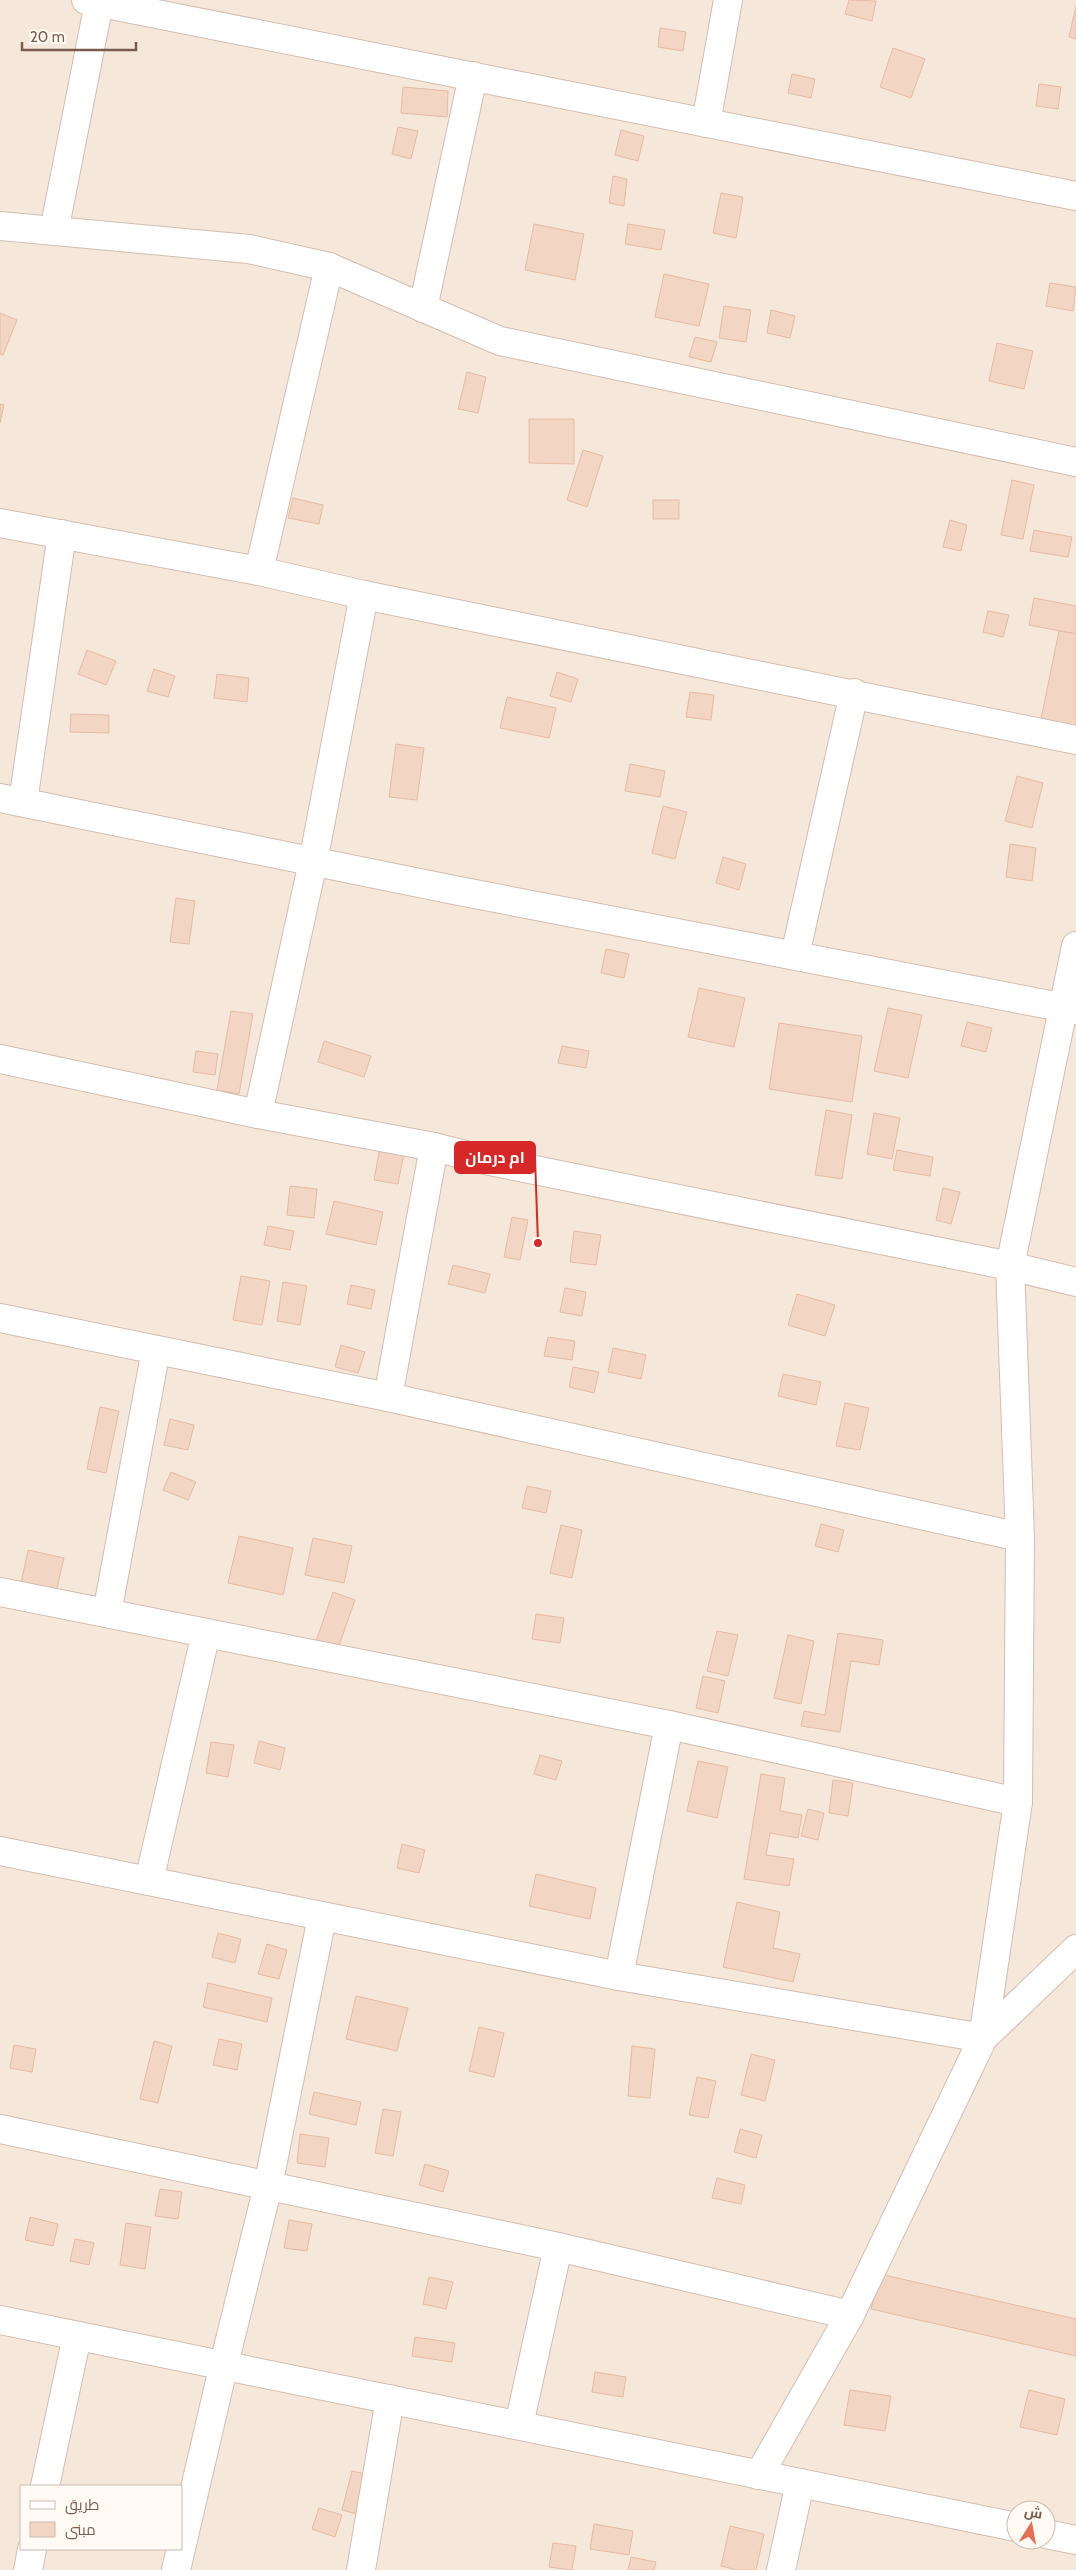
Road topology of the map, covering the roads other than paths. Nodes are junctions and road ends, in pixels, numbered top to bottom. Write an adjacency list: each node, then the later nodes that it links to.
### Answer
1 (728, 0): 4 (street)
2 (93, 1): 3 (street); 7 (street)
3 (472, 76): 4 (street); 9 (street)
4 (706, 123): 5 (street)
5 (1076, 196)
6 (0, 226): 7 (street)
7 (54, 231): 8 (street)
8 (329, 267): 9 (street); 13 (street)
9 (423, 308): 10 (street)
10 (1076, 462)
11 (0, 523): 12 (street)
12 (62, 534): 13 (street); 17 (street)
13 (259, 571): 14 (street)
14 (364, 595): 15 (street); 18 (street)
15 (854, 693): 16 (street); 20 (street)
16 (1076, 740)
17 (11, 800): 18 (street)
18 (313, 862): 20 (street); 23 (street)
19 (1076, 946): 21 (street)
20 (795, 955): 21 (street)
21 (1070, 1009): 25 (street)
22 (0, 1059): 23 (street)
23 (258, 1114): 24 (street)
24 (434, 1147): 25 (street); 29 (street)
25 (1010, 1266): 26 (street); 30 (street)
26 (1076, 1282)
27 (0, 1318): 28 (street)
28 (156, 1350): 29 (street); 32 (street)
29 (388, 1397): 30 (street)
30 (1020, 1537): 35 (street)
31 (0, 1592): 32 (street)
32 (107, 1613): 33 (street)
33 (206, 1633): 34 (street); 37 (street)
34 (669, 1725): 35 (street); 40 (street)
35 (1018, 1802): 41 (street)
36 (0, 1851): 37 (street)
37 (148, 1881): 38 (street)
38 (322, 1917): 40 (street); 43 (street)
39 (1076, 1949): 41 (street)
40 (619, 1976): 41 (street)
41 (984, 2038): 45 (street)
42 (0, 2129): 43 (street)
43 (268, 2186): 44 (street); 48 (street)
44 (558, 2247): 45 (street); 50 (street)
45 (850, 2315): 51 (street)
46 (0, 2320): 47 (street)
47 (77, 2336): 48 (street); 53 (street)
48 (224, 2364): 49 (street); 57 (street)
49 (390, 2399): 50 (street); 62 (street)
50 (519, 2425): 51 (street)
51 (759, 2474): 52 (street)
52 (800, 2483): 54 (street); 63 (street)
53 (45, 2485)
54 (1006, 2525)
55 (1056, 2536): 56 (street)
56 (1076, 2540)
57 (182, 2544)
58 (32, 2550): 60 (street)
59 (181, 2550): 61 (street)
60 (28, 2570)
61 (176, 2570)
62 (361, 2570)
63 (781, 2570)

